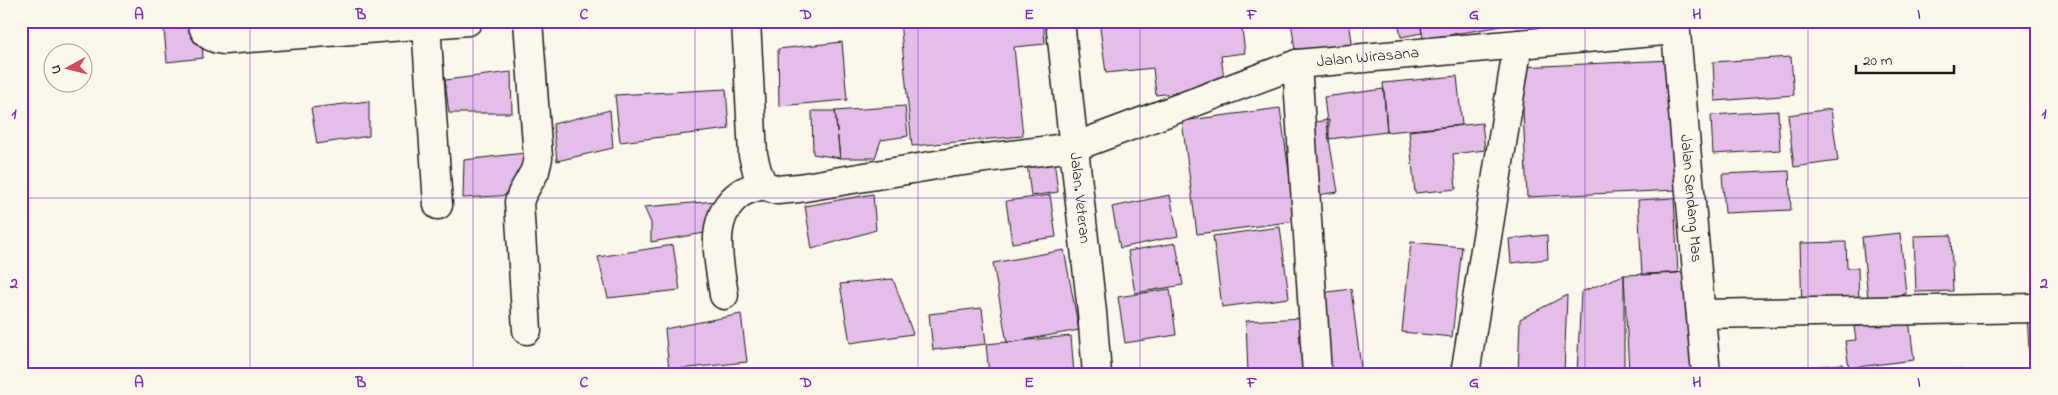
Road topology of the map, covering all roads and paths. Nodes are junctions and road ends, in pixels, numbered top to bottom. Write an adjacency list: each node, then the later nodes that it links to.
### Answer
1 (202, 21): 6 (street)
2 (468, 21): 6 (street)
3 (528, 21): 16 (street)
4 (746, 21): 11 (street)
5 (1060, 21): 10 (street, Jalan. Veteran)
6 (426, 24): 12 (street)
7 (1675, 26): 8 (street, Jalan Wirasana); 15 (street, Jalan Sendang Mas)
8 (1518, 44): 9 (street, Jalan Wirasana); 19 (street)
9 (1297, 64): 10 (street, Jalan Wirasana); 18 (street)
10 (1074, 147): 11 (street, Jalan Wirasana); 17 (street, Jalan. Veteran)
11 (763, 185): 13 (street)
12 (438, 205)
13 (724, 295)
14 (2037, 308): 15 (street)
15 (1701, 314): 20 (street, Jalan Sendang Mas)
16 (527, 330)
17 (1097, 374)
18 (1317, 374)
19 (1465, 374)
20 (1706, 374)

